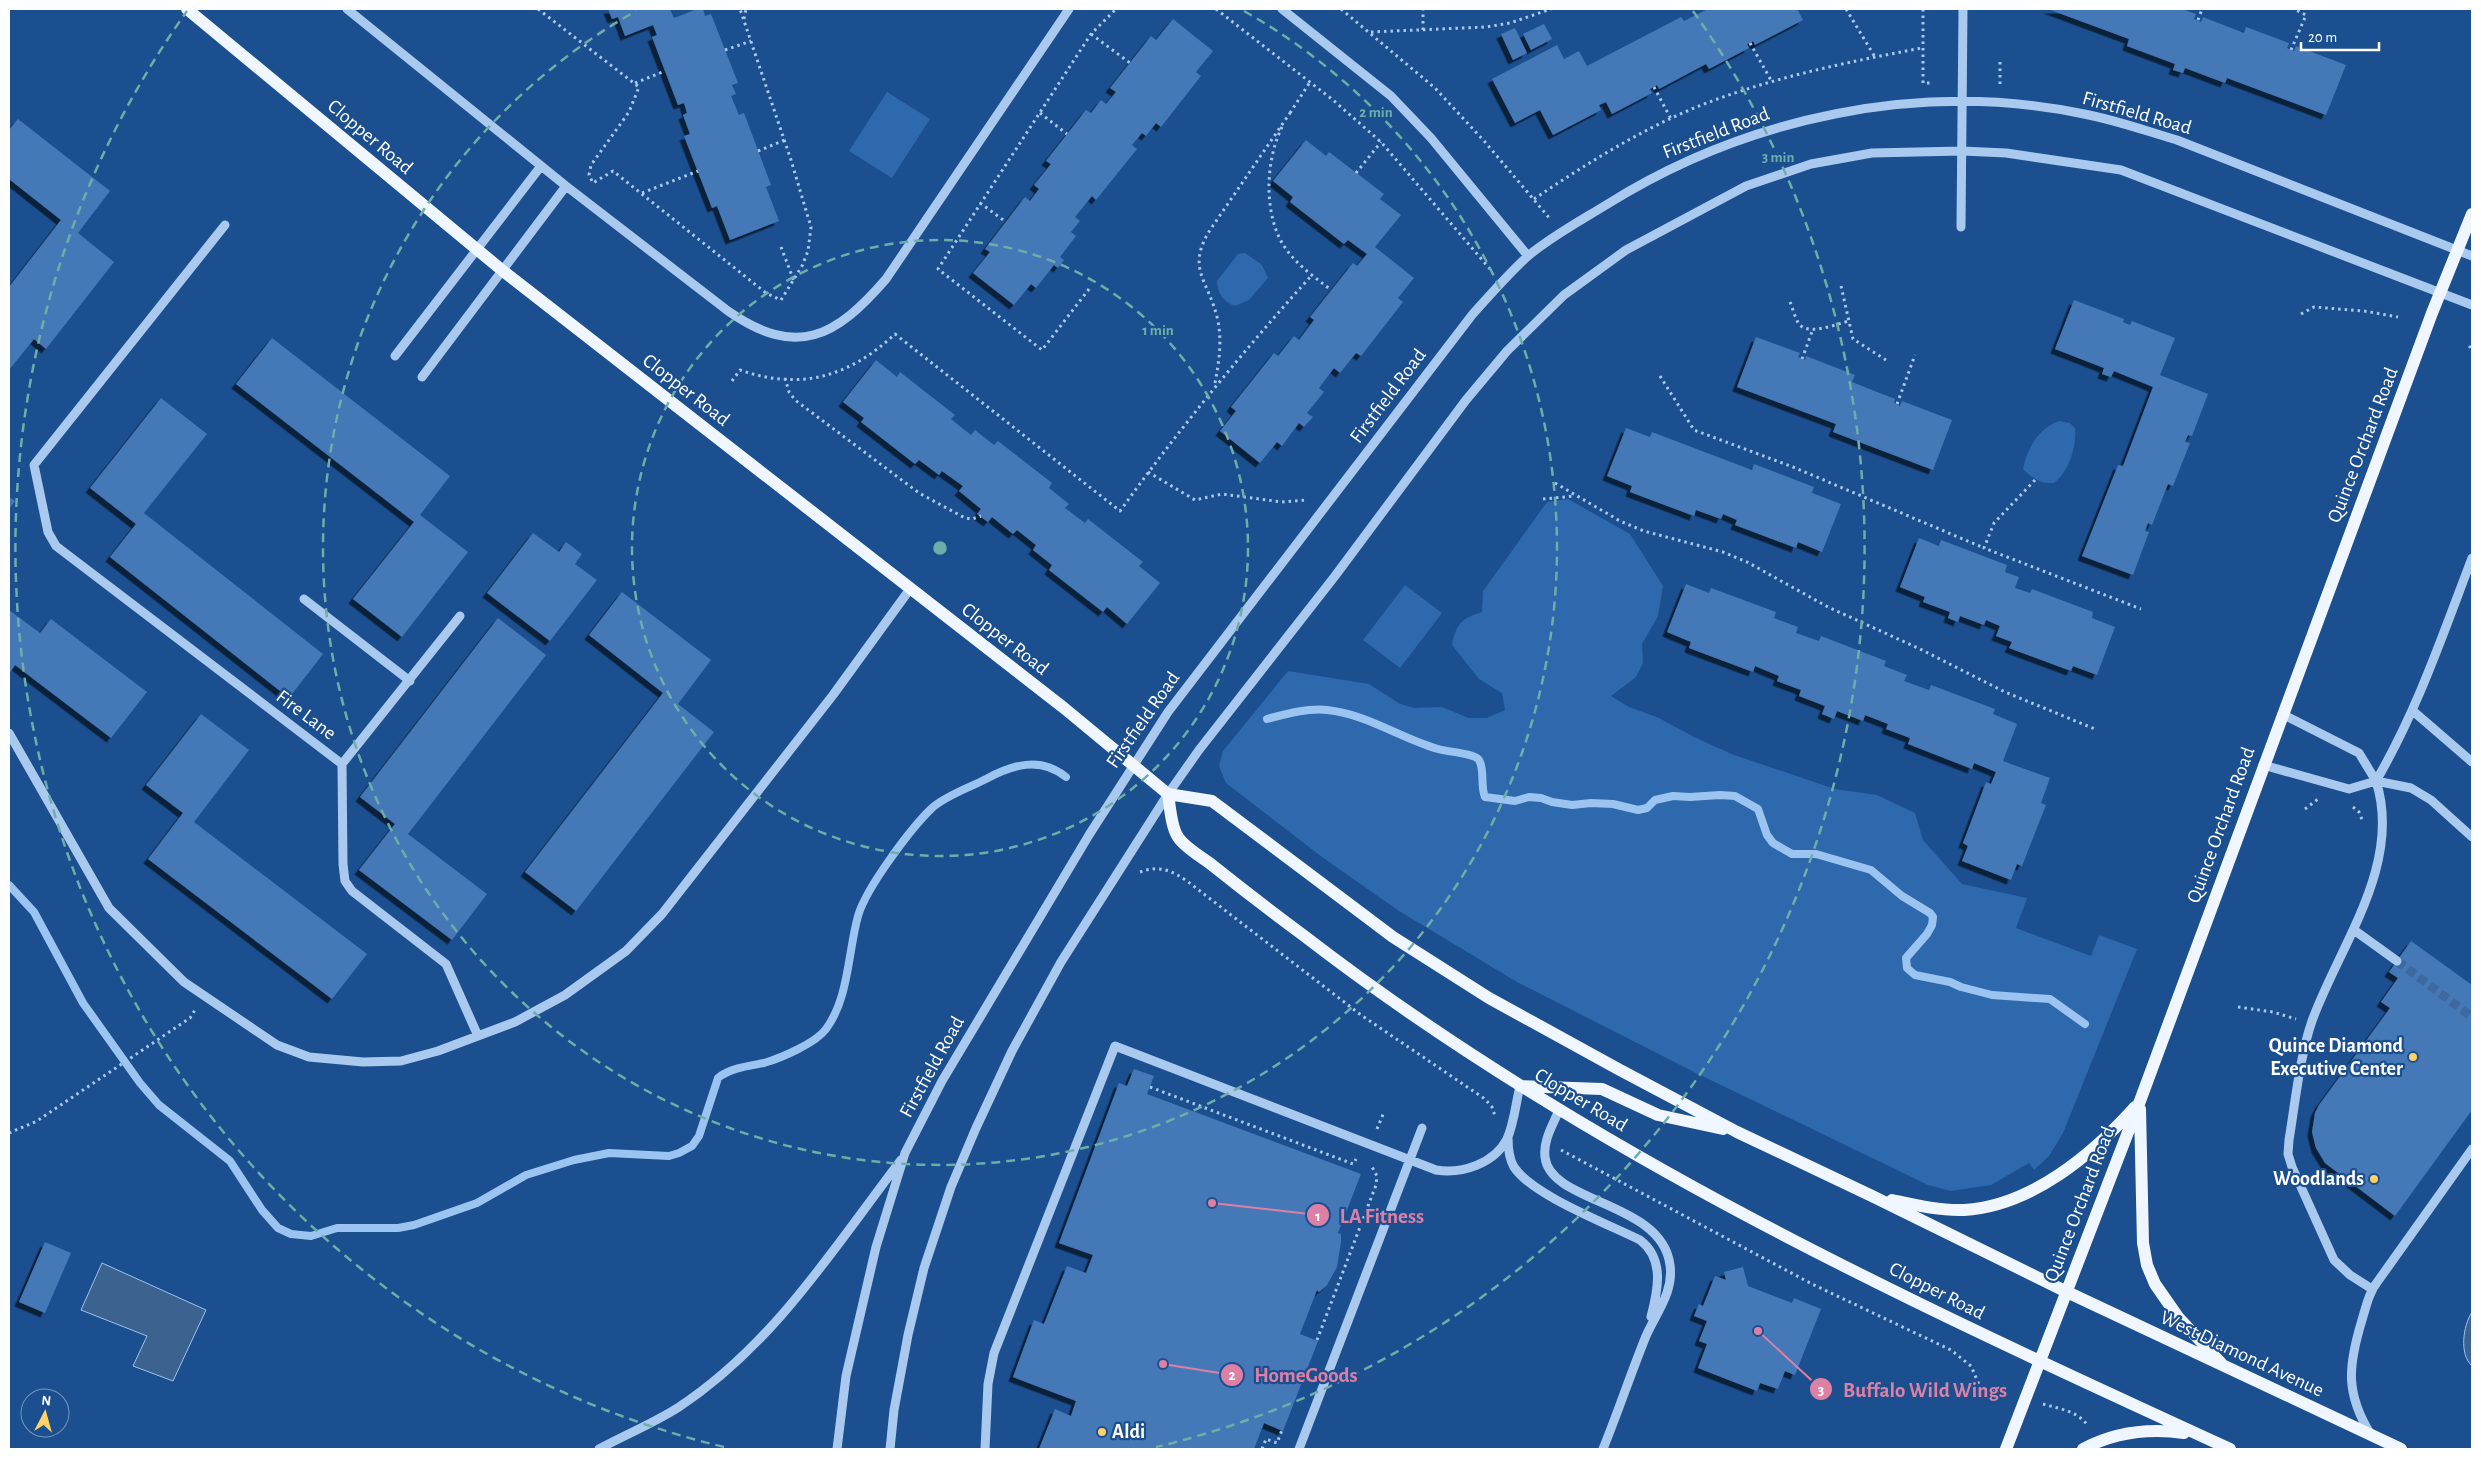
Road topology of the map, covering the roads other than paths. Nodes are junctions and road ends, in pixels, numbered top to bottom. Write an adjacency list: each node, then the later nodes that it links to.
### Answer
1 (187, 9): 13 (main road, Clopper Road)
2 (347, 9): 8 (street)
3 (1069, 9): 9 (street)
4 (1282, 9): 15 (street)
5 (1963, 9): 6 (street)
6 (1962, 101): 7 (street); 14 (street, Firstfield Road); 15 (street, Firstfield Road)
7 (1962, 151): 12 (street); 18 (street); 35 (street)
8 (541, 166): 9 (street); 13 (street)
9 (566, 186): 17 (street)
10 (2472, 214): 14 (main road, Quince Orchard Road)
11 (225, 225): 31 (street, Fire Lane)
12 (1961, 227)
13 (477, 250): 17 (main road, Clopper Road); 20 (street)
14 (2458, 250): 16 (street, Firstfield Road); 18 (main road, Quince Orchard Road)
15 (1528, 256): 32 (street, Firstfield Road)
16 (2472, 256)
17 (503, 271): 21 (street); 23 (main road, Clopper Road)
18 (2440, 292): 19 (street); 28 (main road, Quince Orchard Road)
19 (2472, 306)
20 (395, 356)
21 (422, 377)
22 (2472, 558): 27 (street)
23 (910, 588): 32 (main road, Clopper Road); 39 (street)
24 (304, 599): 26 (street)
25 (460, 616): 26 (street)
26 (410, 680): 31 (street)
27 (2413, 711): 30 (street); 34 (street)
28 (2282, 714): 33 (main road, Quince Orchard Road); 34 (street)
29 (9, 734): 39 (street)
30 (2472, 762)
31 (342, 764): 39 (street, Fire Lane)
32 (1132, 765): 35 (main road, Clopper Road); 47 (street, Firstfield Road)
33 (2263, 765): 34 (street); 41 (main road, Quince Orchard Road)
34 (2376, 781): 36 (street); 37 (street)
35 (1168, 794): 40 (main road, Clopper Road); 44 (main road, Clopper Road); 59 (street)
36 (2472, 837)
37 (2354, 930): 38 (street); 50 (street)
38 (2396, 961)
39 (478, 1036)
40 (1520, 1086): 42 (main road, Clopper Road); 44 (main road); 45 (street)
41 (2140, 1101): 49 (main road); 51 (main road, Quince Orchard Road); 54 (main road)
42 (1559, 1110): 52 (street); 53 (main road, Clopper Road)
43 (1422, 1128): 48 (street)
44 (1737, 1132): 49 (main road, Clopper Road)
45 (1508, 1138): 48 (street); 52 (street)
46 (2472, 1149): 50 (street)
47 (905, 1153): 57 (street); 58 (street, Firstfield Road)
48 (1410, 1160): 60 (street); 61 (street)
49 (1872, 1196): 51 (main road, Clopper Road)
50 (2372, 1289): 55 (street)
51 (2066, 1292): 53 (main road, Quince Orchard Road); 54 (main road, West Diamond Avenue)
52 (1647, 1335): 62 (street)
53 (2039, 1362): 56 (main road); 63 (main road, Quince Orchard Road)
54 (2226, 1369): 55 (main road, West Diamond Avenue)
55 (2371, 1435): 66 (main road, West Diamond Avenue)
56 (2211, 1440): 64 (main road); 65 (main road)
57 (599, 1449)
58 (837, 1449)
59 (890, 1449)
60 (985, 1449)
61 (1299, 1449)
62 (1603, 1449)
63 (2006, 1449)
64 (2083, 1449)
65 (2230, 1449)
66 (2401, 1449)

